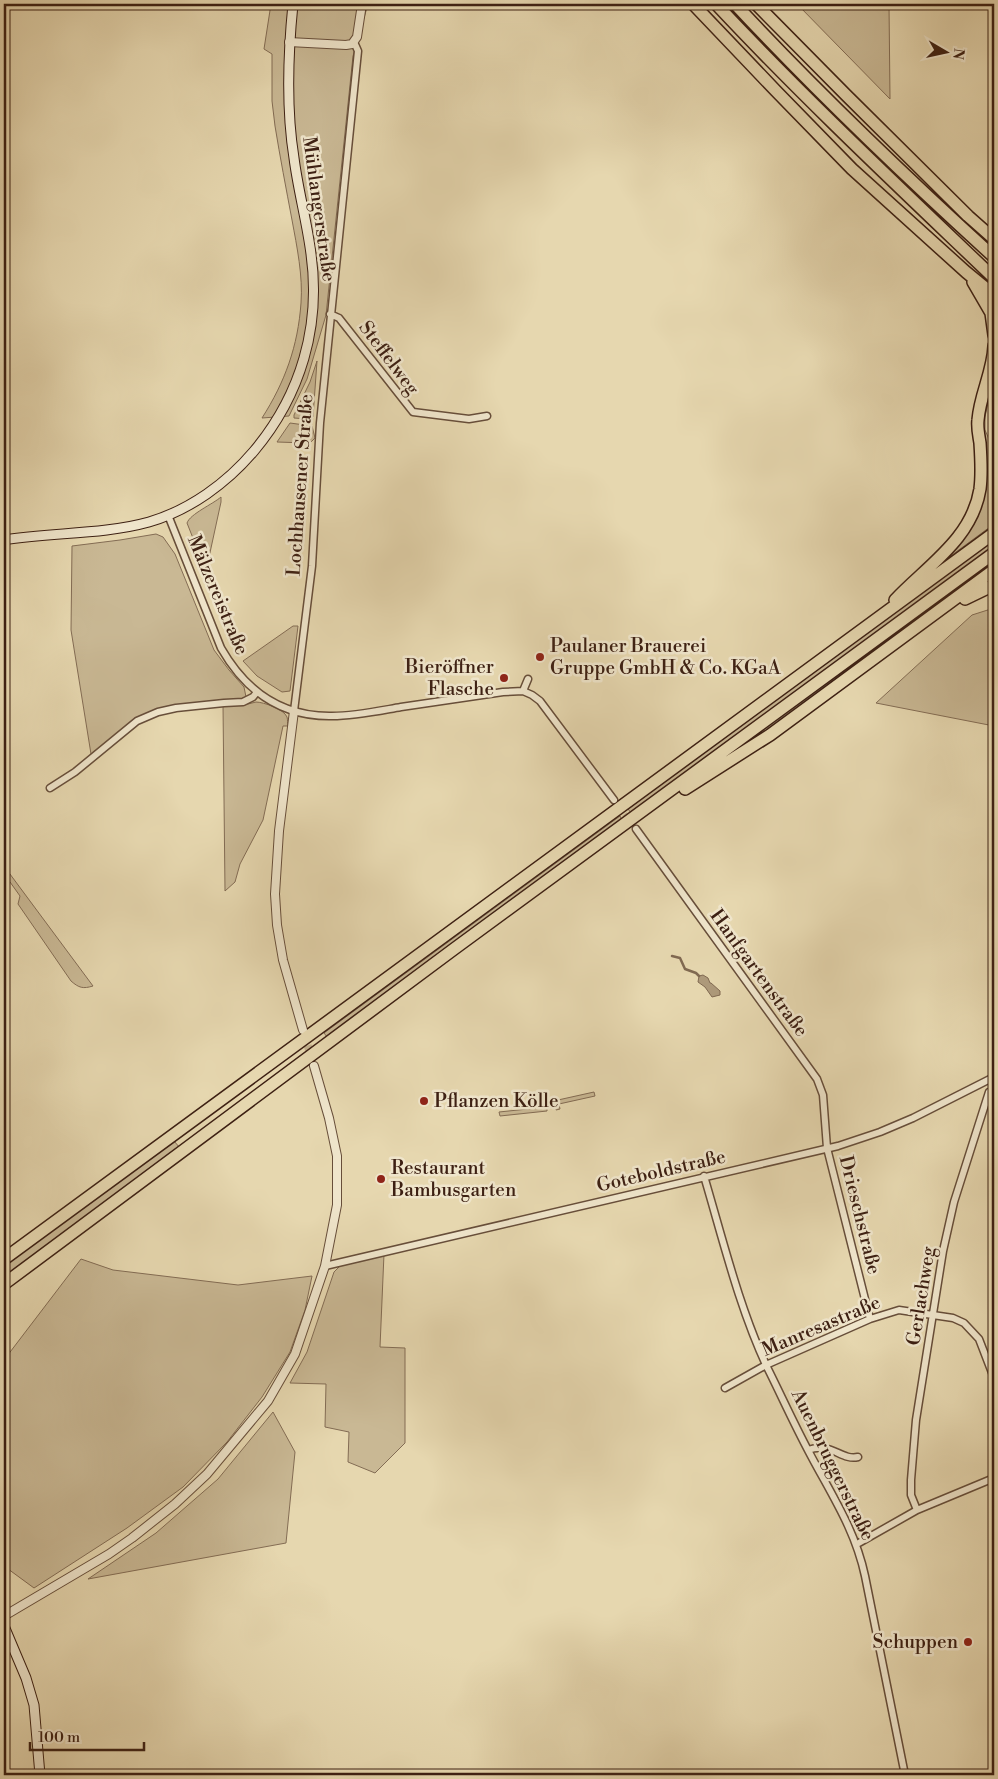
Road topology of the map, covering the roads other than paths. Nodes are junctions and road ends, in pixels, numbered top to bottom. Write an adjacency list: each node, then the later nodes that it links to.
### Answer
1 (293, 4): 7 (main road)
2 (362, 4): 8 (street)
3 (694, 4): 13 (highway)
4 (716, 4): 14 (highway)
5 (736, 4): 12 (highway)
6 (756, 4): 9 (highway)
7 (290, 42): 8 (street); 20 (main road, Mühlangerstraße)
8 (354, 42): 16 (street, Lochhausener Straße)
9 (968, 216): 10 (highway); 11 (highway)
10 (994, 234)
11 (994, 239)
12 (994, 257)
13 (966, 272): 15 (highway); 17 (highway)
14 (994, 278)
15 (994, 295)
16 (330, 314): 19 (street, Steffelweg); 31 (street, Lochhausener Straße)
17 (994, 334)
18 (994, 346): 27 (highway)
19 (487, 416)
20 (168, 515): 22 (main road, Mühlangerstraße); 30 (street, Mälzereistraße)
21 (994, 534): 27 (highway)
22 (4, 540)
23 (994, 553): 33 (highway)
24 (994, 570): 26 (highway)
25 (994, 585): 26 (highway)
26 (943, 607): 33 (highway)
27 (878, 618): 43 (highway)
28 (528, 679): 29 (street)
29 (523, 691): 31 (street, Mälzereistraße); 34 (street)
30 (257, 692): 31 (street, Mälzereistraße); 32 (street)
31 (294, 710): 36 (street, Lochhausener Straße)
32 (50, 788)
33 (666, 794): 45 (highway)
34 (614, 800)
35 (636, 829): 41 (street, Hanfgartenstraße)
36 (303, 1030)
37 (314, 1066): 44 (street)
38 (994, 1077): 39 (street, Goteboldstraße)
39 (984, 1082): 40 (street); 41 (street, Goteboldstraße)
40 (992, 1093): 46 (street, Gerlachweg)
41 (827, 1148): 42 (street, Goteboldstraße); 47 (street, Drieschstraße)
42 (704, 1176): 44 (street, Goteboldstraße); 48 (street, Auenbruggerstraße)
43 (4, 1259)
44 (325, 1266): 56 (street)
45 (4, 1284)
46 (934, 1315): 47 (street, Manresastraße); 49 (street, Manresastraße); 54 (street, Gerlachweg)
47 (870, 1319): 48 (street, Manresastraße)
48 (766, 1365): 50 (street, Manresastraße); 51 (street, Auenbruggerstraße)
49 (994, 1378)
50 (725, 1388)
51 (808, 1450): 52 (street); 55 (street, Auenbruggerstraße)
52 (858, 1457)
53 (994, 1478): 54 (street)
54 (917, 1510): 55 (street)
55 (857, 1544): 59 (street, Auenbruggerstraße)
56 (4, 1616)
57 (4, 1626): 58 (main road)
58 (40, 1775)
59 (905, 1775)

